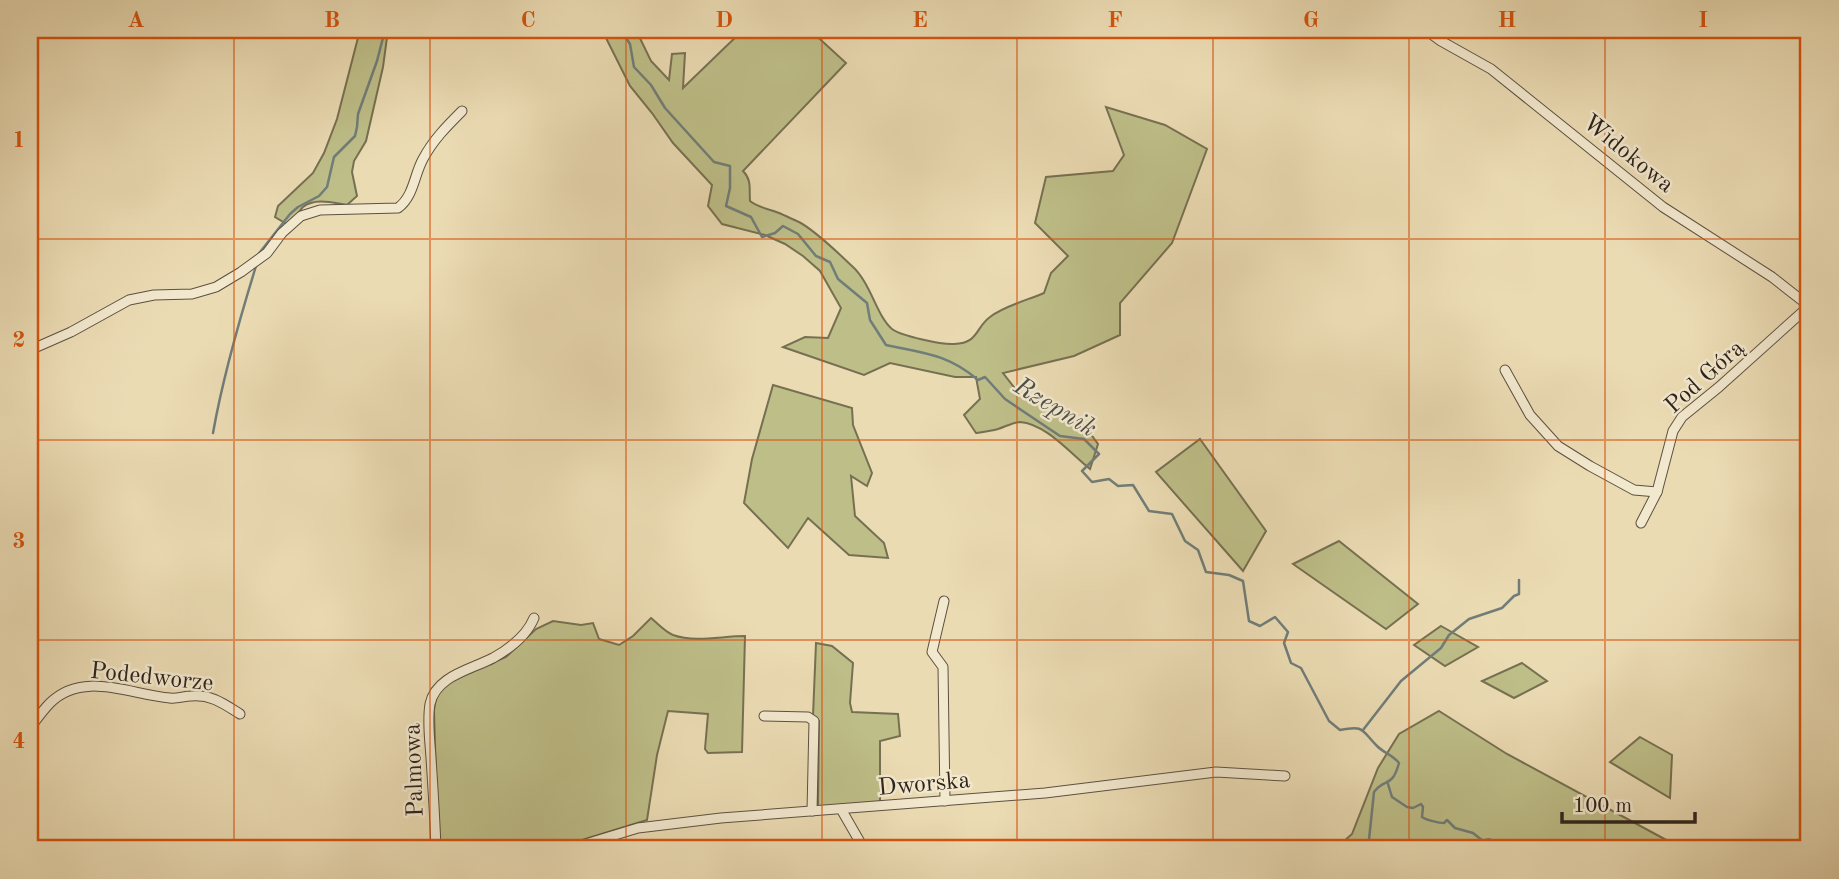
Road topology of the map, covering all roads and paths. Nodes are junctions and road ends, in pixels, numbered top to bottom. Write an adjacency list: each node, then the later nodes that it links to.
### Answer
1 (1426, 30): 3 (street, Widokowa)
2 (462, 111): 4 (street)
3 (1809, 306): 6 (street, Pod Górą)
4 (30, 350)
5 (1505, 370): 6 (street)
6 (1657, 492): 7 (street, Pod Górą)
7 (1641, 523)
8 (944, 601): 14 (street)
9 (534, 618): 17 (street, Palmowa)
10 (240, 714): 12 (street, Podedworze)
11 (764, 716): 16 (street)
12 (30, 728)
13 (1285, 776): 14 (street, Dworska)
14 (945, 801): 15 (street, Dworska)
15 (842, 809): 16 (street, Dworska); 19 (street)
16 (812, 811): 18 (street, Dworska)
17 (436, 849)
18 (569, 849)
19 (864, 849)

